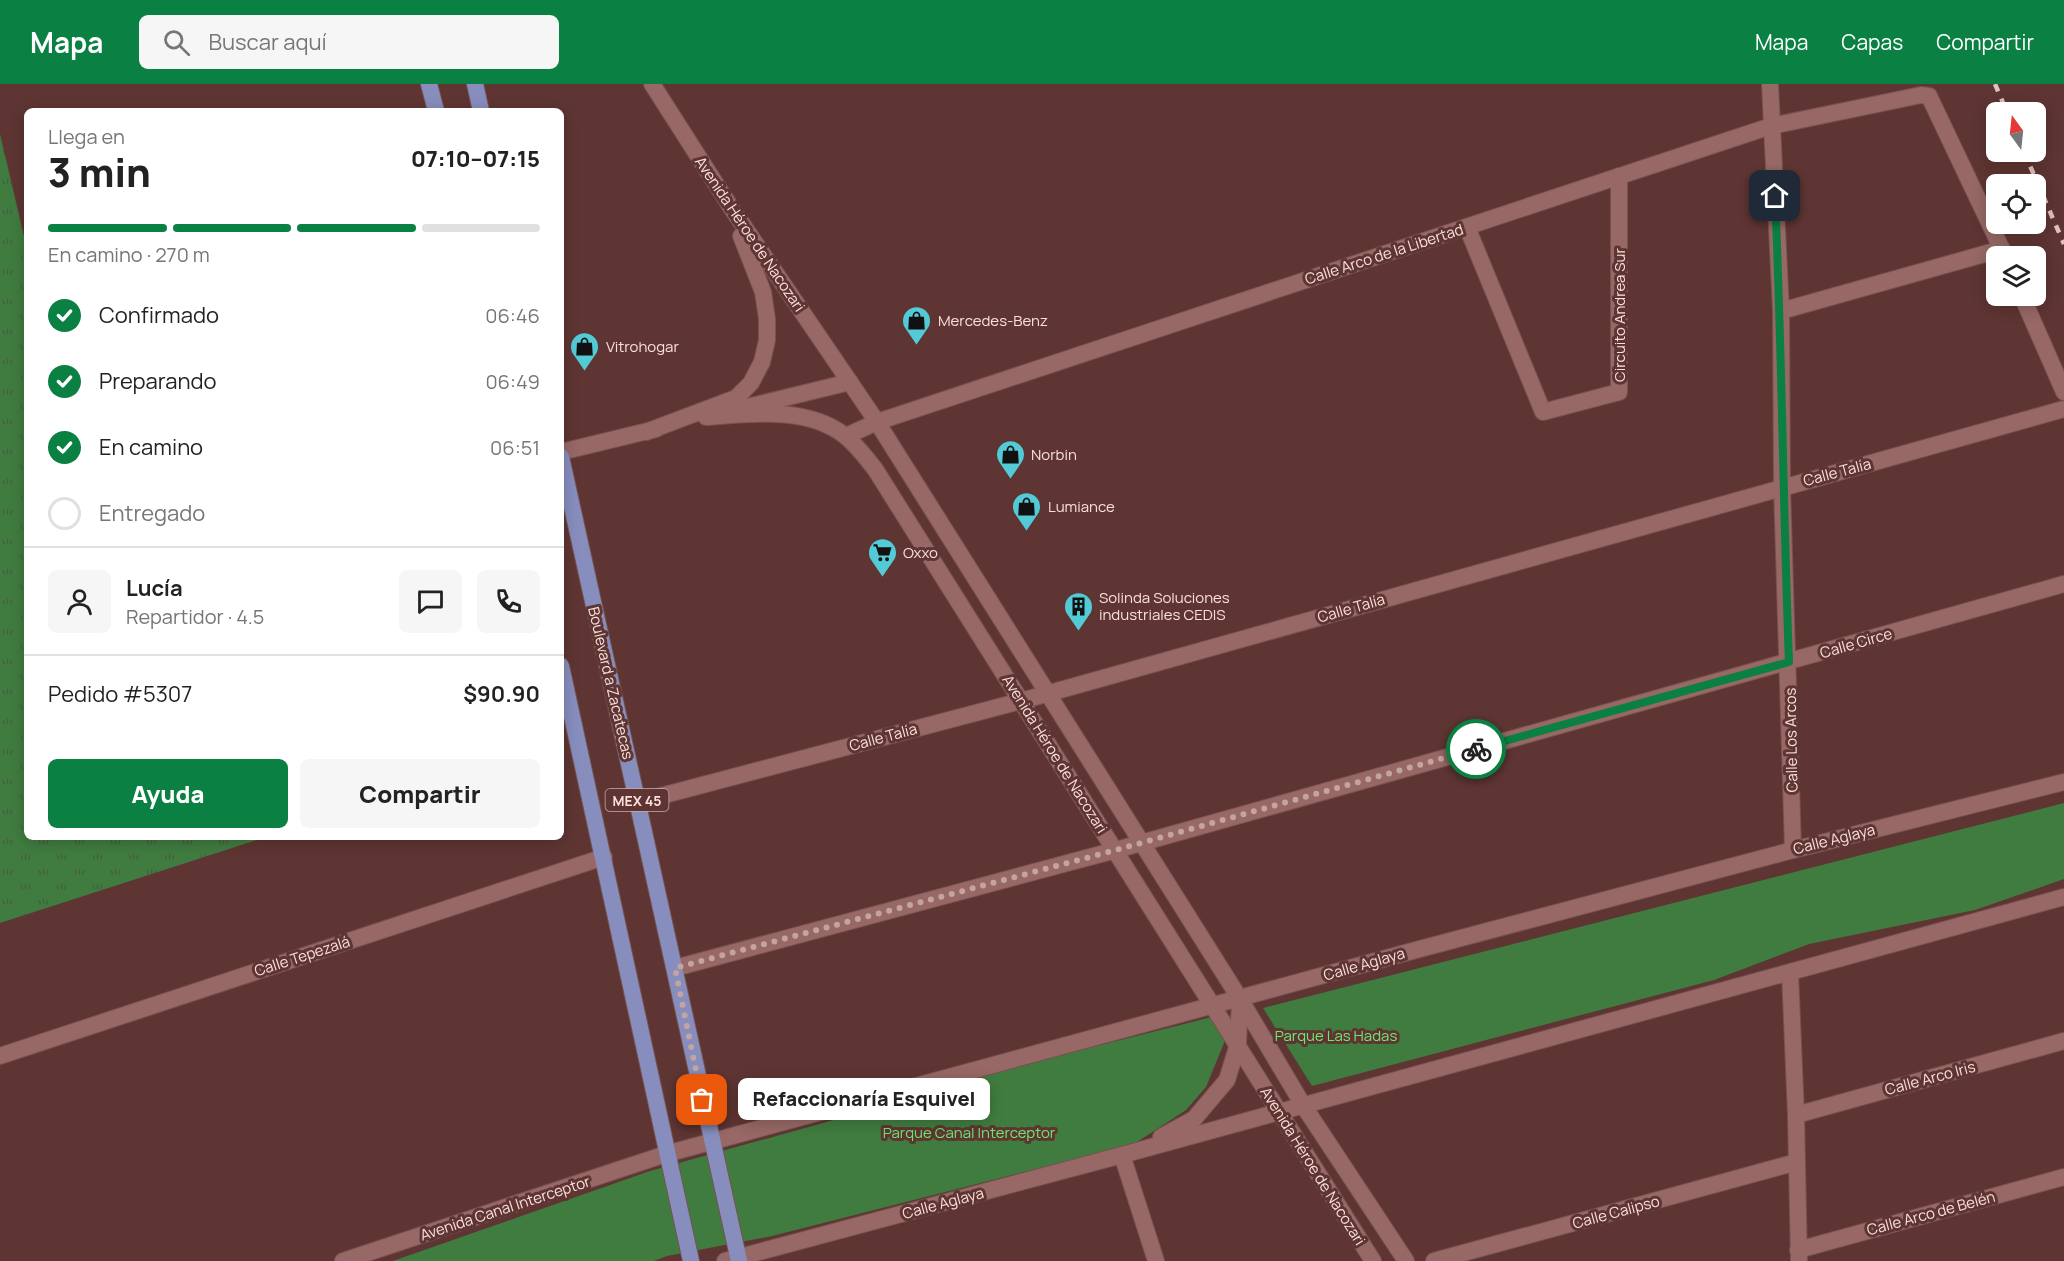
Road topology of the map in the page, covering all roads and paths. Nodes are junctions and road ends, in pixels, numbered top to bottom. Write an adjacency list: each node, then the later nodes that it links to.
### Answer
1 (429, 84): 5 (main road)
2 (475, 84): 6 (main road)
3 (652, 84): 9 (street, Avenida Héroe de Nacozari)
4 (1770, 84): 7 (street, Calle Los Arcos)
5 (435, 108)
6 (480, 108)
7 (1771, 126): 8 (street, Calle Arco de la Libertad); 11 (street, Calle Arco de la Libertad); 14 (street, Calle Los Arcos)
8 (1619, 176): 10 (street, Calle Arco de la Libertad); 10 (street, Circuito Andrea Sur)
9 (729, 206): 15 (street, Avenida Héroe de Nacozari); 20 (street)
10 (1467, 226): 19 (street, Calle Arco de la Libertad)
11 (2001, 246)
12 (1986, 258): 14 (street)
13 (2026, 306): 16 (street)
14 (1781, 311): 24 (street, Calle Los Arcos)
15 (850, 382): 18 (street, Avenida Héroe de Nacozari); 19 (street, Avenida Héroe de Nacozari)
16 (2064, 392)
17 (2064, 409): 24 (street, Calle Talía)
18 (706, 417): 20 (street, Avenida Héroe de Nacozari); 21 (street, Avenida Héroe de Nacozari)
19 (877, 422): 21 (street, Calle Arco de la Libertad); 28 (street, Avenida Héroe de Nacozari)
20 (646, 432): 22 (street, Avenida Héroe de Nacozari)
21 (846, 436): 29 (street, Avenida Héroe de Nacozari)
22 (564, 451)
23 (564, 470): 31 (main road, Boulevard a Zacatecas / MEX 45)
24 (1782, 487): 26 (street, Calle Los Arcos); 28 (street, Calle Talía)
25 (2064, 584): 26 (street, Calle Circe)
26 (1789, 662): 32 (street, Calle Circe); 34 (street, Calle Los Arcos)
27 (564, 679): 35 (main road, MEX 45)
28 (1047, 692): 29 (street, Calle Talía); 32 (street, Avenida Héroe de Nacozari)
29 (1021, 701): 31 (street, Calle Talía); 33 (street, Avenida Héroe de Nacozari)
30 (2064, 782): 34 (street, Calle Aglaya)
31 (638, 802): 37 (main road, Boulevard a Zacatecas / MEX 45)
32 (1141, 842): 33 (street, Calle Circe); 39 (street, Avenida Héroe de Nacozari)
33 (1116, 850): 37 (street, Calle Circe); 40 (street, Avenida Héroe de Nacozari)
34 (1793, 850): 39 (street, Calle Aglaya)
35 (604, 857): 43 (street, Calle Tepezalá); 49 (main road, MEX 45)
36 (2064, 897): 38 (street, Calle Aglaya)
37 (675, 968): 47 (main road, Boulevard a Zacatecas / MEX 45)
38 (1790, 973): 44 (street, Calle Aglaya); 46 (street)
39 (1240, 999): 40 (street, Calle Aglaya); 42 (street); 44 (street, Avenida Héroe de Nacozari)
40 (1212, 1006): 42 (street, Avenida Héroe de Nacozari); 47 (street, Calle Aglaya)
41 (2064, 1041): 46 (street, Calle Arco Iris)
42 (1238, 1044): 45 (street, Avenida Héroe de Nacozari); 48 (street)
43 (0, 1056)
44 (1303, 1105): 45 (street, Calle Aglaya); 59 (street, Avenida Héroe de Nacozari)
45 (1278, 1111): 48 (street, Calle Aglaya); 58 (street, Avenida Héroe de Nacozari)
46 (1796, 1114): 51 (street)
47 (712, 1143): 49 (street, Calle Aglaya); 54 (main road, Boulevard a Zacatecas / MEX 45)
48 (1139, 1149): 50 (street, Calle Aglaya)
49 (666, 1154): 55 (street, Avenida Canal Interceptor); 56 (main road, MEX 45)
50 (1122, 1155): 54 (street, Calle Aglaya); 57 (street)
51 (1797, 1162): 53 (street); 60 (street, Calle Calipso)
52 (2064, 1177): 53 (street, Calle Arco de Belén)
53 (1798, 1255)
54 (734, 1260)
55 (343, 1261)
56 (691, 1261)
57 (1156, 1261)
58 (1373, 1261)
59 (1406, 1261)
60 (1434, 1261)

